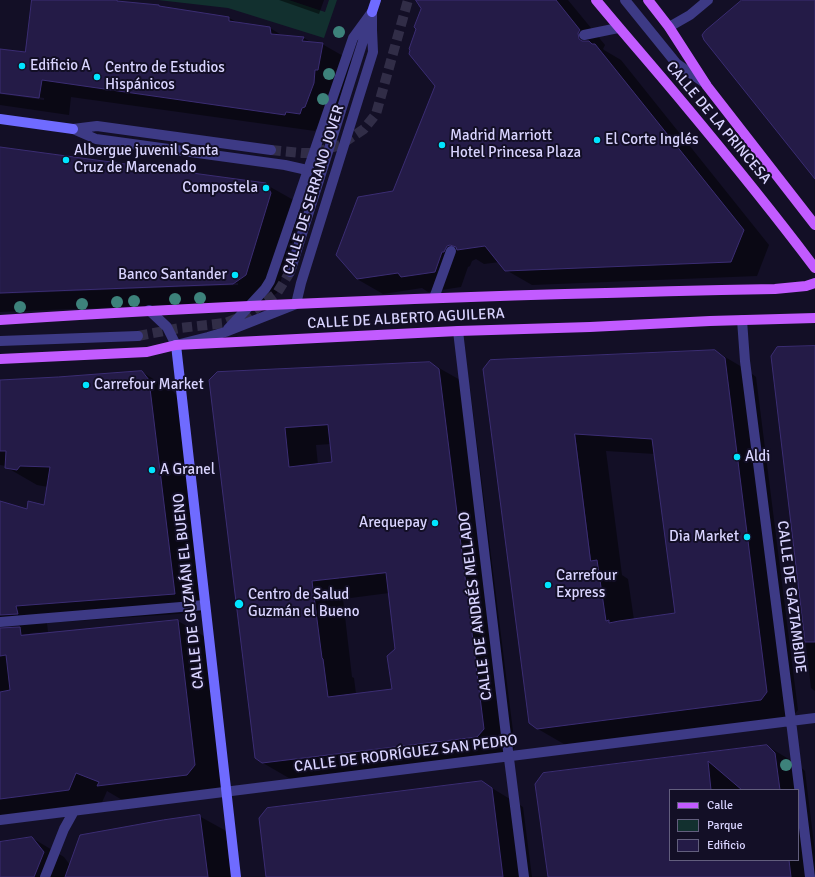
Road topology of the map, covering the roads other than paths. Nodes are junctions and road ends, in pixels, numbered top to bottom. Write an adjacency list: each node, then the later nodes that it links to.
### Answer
1 (376, 0): 6 (street, CALLE DE SERRANO JOVER)
2 (596, 0): 8 (main road, CALLE DE LA PRINCESA)
3 (625, 0): 10 (street, CALLE DE LA PRINCESA)
4 (648, 0): 7 (main road, CALLE DE LA PRINCESA)
5 (708, 0): 7 (street)
6 (372, 12): 14 (street, CALLE DE SERRANO JOVER); 18 (street, CALLE DE SERRANO JOVER); 21 (street, CALLE DE SERRANO JOVER)
7 (670, 27): 10 (main road, CALLE DE LA PRINCESA)
8 (618, 28): 9 (street); 17 (main road, CALLE DE LA PRINCESA)
9 (584, 35)
10 (707, 86): 15 (main road, CALLE DE LA PRINCESA)
11 (0, 119): 12 (street)
12 (73, 129): 13 (street); 14 (street)
13 (271, 150)
14 (307, 170): 22 (street, CALLE DE SERRANO JOVER)
15 (815, 225)
16 (452, 251): 20 (street)
17 (815, 268)
18 (290, 272)
19 (815, 284): 20 (main road, CALLE DE ALBERTO AGUILERA)
20 (434, 298): 21 (main road, CALLE DE ALBERTO AGUILERA)
21 (296, 304): 22 (main road, CALLE DE ALBERTO AGUILERA); 28 (street)
22 (250, 305): 23 (main road, CALLE DE ALBERTO AGUILERA); 28 (street, CALLE DE SERRANO JOVER)
23 (149, 310): 25 (main road, CALLE DE ALBERTO AGUILERA); 31 (street, CALLE DE GUZMÁN EL BUENO)
24 (815, 318): 26 (main road, CALLE DE ALBERTO AGUILERA)
25 (0, 320)
26 (742, 320): 27 (main road, CALLE DE ALBERTO AGUILERA); 36 (street, CALLE DE GAZTAMBIDE)
27 (458, 331): 31 (main road, CALLE DE ALBERTO AGUILERA); 37 (street, CALLE DE ANDRÉS MELLADO)
28 (225, 332): 31 (street)
29 (138, 336): 30 (street)
30 (0, 341)
31 (176, 345): 32 (main road, CALLE DE ALBERTO AGUILERA); 33 (street, CALLE DE GUZMÁN EL BUENO)
32 (0, 359)
33 (206, 605): 34 (street); 38 (street, CALLE DE GUZMÁN EL BUENO)
34 (0, 622)
35 (815, 718): 36 (street, CALLE DE RODRÍGUEZ SAN PEDRO)
36 (791, 721): 37 (street, CALLE DE RODRÍGUEZ SAN PEDRO); 44 (street, CALLE DE GAZTAMBIDE)
37 (509, 756): 38 (street, CALLE DE RODRÍGUEZ SAN PEDRO); 43 (street, CALLE DE ANDRÉS MELLADO)
38 (226, 791): 39 (street, CALLE DE RODRÍGUEZ SAN PEDRO); 42 (street, CALLE DE GUZMÁN EL BUENO)
39 (74, 811): 40 (street, CALLE DE RODRÍGUEZ SAN PEDRO); 41 (street)
40 (0, 820)
41 (45, 877)
42 (236, 877)
43 (524, 877)
44 (810, 877)

